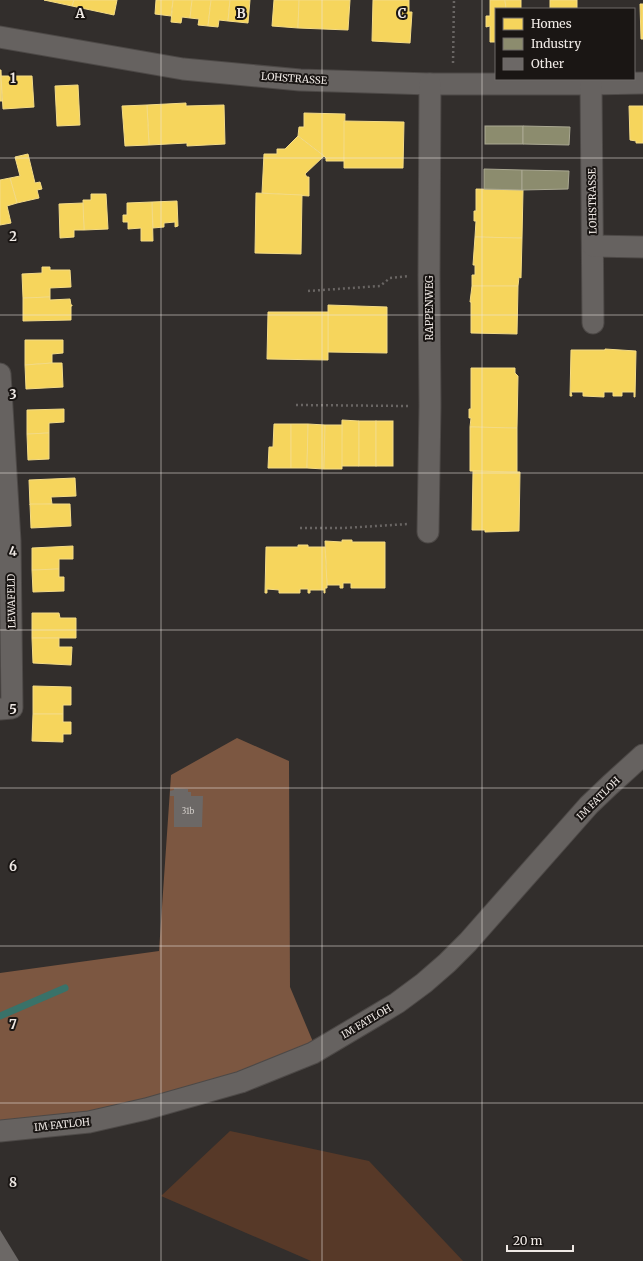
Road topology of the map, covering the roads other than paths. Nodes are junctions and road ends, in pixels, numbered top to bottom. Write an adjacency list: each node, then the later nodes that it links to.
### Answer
1 (0, 37): 3 (street, LOHSTRASSE)
2 (643, 83): 4 (street, LOHSTRASSE)
3 (430, 84): 4 (street, LOHSTRASSE); 9 (street, RAPPENWEG)
4 (591, 84): 5 (street, LOHSTRASSE)
5 (593, 246): 6 (street, LOHSTRASSE); 7 (street, LOHSTRASSE)
6 (643, 247)
7 (593, 322)
8 (0, 374): 10 (street, LEWAFELD)
9 (428, 527)
10 (6, 708)
11 (643, 755): 12 (street, IM FATLOH)
12 (0, 1131)

